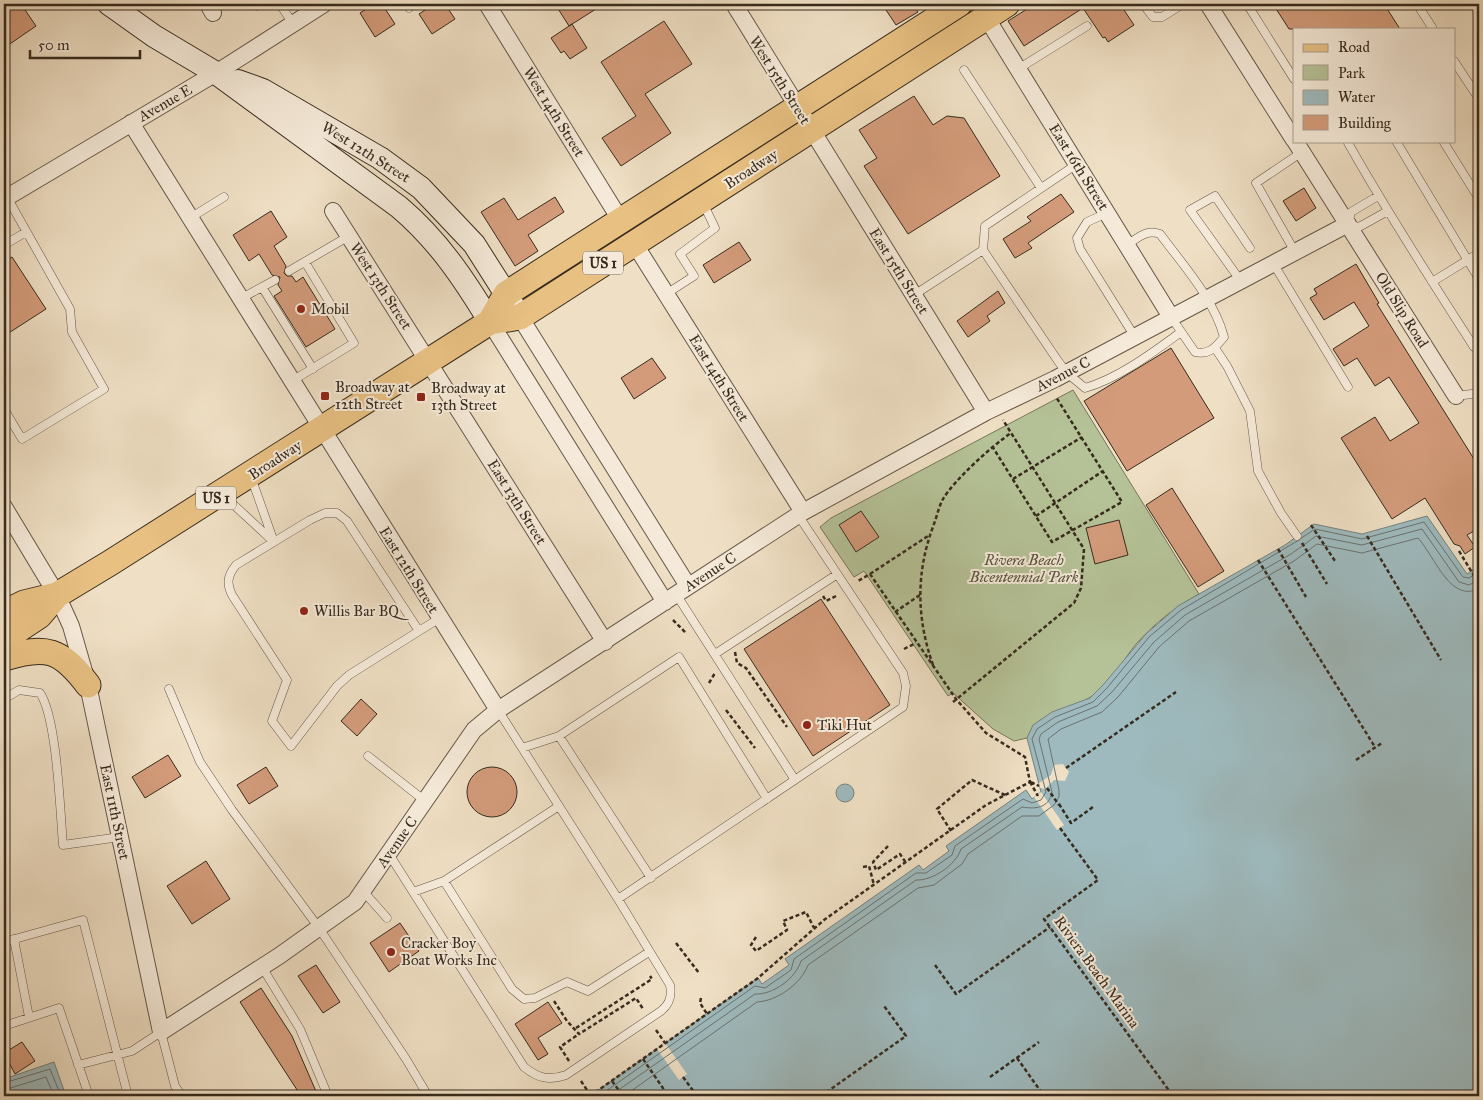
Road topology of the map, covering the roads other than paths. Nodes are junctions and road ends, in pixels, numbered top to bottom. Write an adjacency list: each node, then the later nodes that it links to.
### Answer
1 (109, 4): 22 (street, West 12th Street)
2 (256, 4): 3 (lane)
3 (260, 4)
4 (280, 4): 16 (lane)
5 (324, 4): 16 (street, Avenue E)
6 (487, 4): 44 (street, West 14th Street)
7 (734, 4): 25 (street, West 15th Street)
8 (959, 4): 25 (main road, Broadway / US 1)
9 (1007, 4): 15 (main road, Broadway / US 1)
10 (1143, 4): 11 (lane)
11 (1183, 4)
12 (1208, 4): 28 (street, Old Slip Road)
13 (1247, 4): 23 (lane)
14 (1417, 4): 18 (lane)
15 (986, 17): 20 (street, East 16th Street); 27 (main road, Broadway / US 1)
16 (293, 24): 22 (street, Avenue E)
17 (1088, 26): 20 (lane)
18 (1432, 28)
19 (1456, 64): 24 (lane)
20 (1018, 69): 33 (street, East 16th Street)
21 (964, 70): 34 (lane)
22 (216, 73): 26 (street, Avenue E); 67 (street, West 12th Street); 78 (street, West 12th Street)
23 (1293, 77)
24 (1479, 99)
25 (798, 108): 27 (street, West 15th Street); 44 (main road, Broadway / US 1)
26 (131, 123): 37 (street, Avenue E); 43 (street)
27 (811, 130): 39 (main road, Broadway / US 1); 69 (street, East 15th Street)
28 (1293, 138)
29 (1348, 142): 35 (lane)
30 (1397, 142): 55 (lane)
31 (1444, 142): 38 (lane)
32 (1297, 144): 45 (street, Old Slip Road); 53 (lane)
33 (1077, 164): 34 (lane); 42 (street, East 16th Street)
34 (1041, 188): 52 (lane)
35 (1378, 196): 41 (lane); 45 (lane)
36 (224, 197): 43 (lane)
37 (5, 198): 46 (lane)
38 (1479, 199)
39 (702, 200): 48 (main road, Broadway / US 1); 68 (lane)
40 (333, 211): 47 (street, West 13th Street)
41 (1386, 212): 45 (lane); 64 (lane)
42 (1107, 213): 50 (street, East 16th Street); 81 (lane)
43 (190, 218): 72 (street)
44 (621, 221): 67 (main road, Broadway / US 1)
45 (1348, 224): 53 (street, Avenue C); 90 (street, Old Slip Road)
46 (26, 232): 49 (lane); 91 (lane)
47 (349, 236): 56 (lane); 84 (street, West 13th Street)
48 (634, 243): 68 (street, East 14th Street); 75 (main road, Broadway / US 1)
49 (4, 245)
50 (1126, 245): 71 (lane); 76 (street, East 16th Street)
51 (1250, 248): 62 (lane)
52 (983, 250): 69 (lane); 86 (lane)
53 (1295, 252): 57 (street, Avenue C)
54 (1479, 253): 55 (lane)
55 (1468, 260): 60 (lane); 64 (lane)
56 (305, 262): 58 (lane); 59 (lane)
57 (1273, 263): 62 (street, Avenue C); 88 (lane)
58 (290, 271)
59 (313, 276): 63 (lane); 66 (lane)
60 (1479, 279)
61 (275, 280): 65 (lane)
62 (1240, 280): 71 (street, Avenue C)
63 (305, 281)
64 (1432, 282): 82 (lane)
65 (262, 287): 72 (lane); 85 (lane)
66 (323, 292): 70 (lane); 73 (lane)
67 (506, 294): 75 (street, West 12th Street); 78 (main road, Broadway / US 1)
68 (666, 294): 97 (street, East 14th Street)
69 (914, 295): 92 (street, East 15th Street)
70 (315, 297)
71 (1206, 298): 76 (street, Avenue C); 83 (lane)
72 (240, 299): 87 (street)
73 (334, 310): 74 (lane); 77 (lane)
74 (326, 315)
75 (520, 317): 78 (main road, Broadway / US 1); 102 (street)
76 (1171, 318): 80 (lane); 81 (street, Avenue C)
77 (340, 321): 79 (lane); 85 (lane)
78 (490, 322): 84 (main road, Broadway / US 1); 102 (street)
79 (333, 326)
80 (1181, 332): 83 (lane); 86 (lane)
81 (1135, 337): 86 (street, Avenue C)
82 (1479, 344)
83 (1215, 348): 98 (lane)
84 (429, 362): 93 (main road, Broadway / US 1); 107 (street, East 13th Street)
85 (313, 369): 87 (lane)
86 (1066, 373): 92 (street, Avenue C)
87 (291, 382): 93 (street)
88 (1348, 387)
89 (1479, 393): 90 (lane)
90 (1456, 396)
91 (4, 409)
92 (986, 412): 97 (street, Avenue C)
93 (321, 430): 94 (main road, Broadway / US 1); 104 (street, East 12th Street)
94 (251, 475): 95 (main road, Broadway / US 1); 99 (lane)
95 (222, 494): 99 (lane); 101 (main road, Broadway / US 1)
96 (4, 507): 101 (street, East 11th Street)
97 (801, 514): 100 (lane); 102 (street, Avenue C)
98 (1297, 536)
99 (274, 542): 105 (lane); 105 (lane)
100 (836, 575): 108 (lane); 117 (lane)
101 (57, 594): 103 (main road, Broadway / US 1); 106 (main road, Broadway / US 1); 110 (street, East 11th Street)
102 (677, 594): 107 (street, Avenue C); 108 (lane)
103 (4, 613)
104 (440, 618): 105 (lane); 113 (street, East 12th Street)
105 (419, 631)
106 (4, 639)
107 (605, 642): 113 (street, Avenue C)
108 (715, 654): 117 (lane)
109 (4, 658): 110 (main road)
110 (88, 685): 121 (street, East 11th Street)
111 (169, 689): 129 (lane)
112 (4, 699): 121 (lane)
113 (498, 710): 115 (lane); 119 (street, Avenue C)
114 (559, 736): 115 (lane); 118 (lane); 123 (lane)
115 (522, 748): 120 (lane)
116 (368, 756): 119 (lane)
117 (795, 780): 118 (lane)
118 (768, 799): 123 (lane)
119 (425, 801): 122 (street, Avenue C)
120 (559, 806): 124 (lane); 127 (lane)
121 (120, 837): 136 (street, East 11th Street)
122 (389, 854): 125 (street, Avenue C); 126 (lane)
123 (651, 878): 127 (lane)
124 (444, 881): 126 (lane); 132 (lane)
125 (363, 891): 128 (lane); 129 (street, Avenue C)
126 (413, 892): 132 (lane)
127 (618, 900): 132 (lane)
128 (387, 918)
129 (319, 928): 133 (street, Avenue C); 145 (lane)
130 (14, 939): 131 (lane); 134 (lane); 137 (lane)
131 (4, 942)
132 (649, 952)
133 (262, 967): 136 (street, Avenue C); 144 (lane)
134 (28, 1018): 135 (lane); 138 (lane)
135 (4, 1026)
136 (161, 1032): 137 (lane); 139 (lane)
137 (116, 1056): 138 (lane); 141 (lane)
138 (78, 1064): 140 (lane)
139 (175, 1086): 142 (lane); 143 (lane)
140 (89, 1096)
141 (128, 1096)
142 (174, 1096)
143 (182, 1096)
144 (328, 1096)
145 (428, 1096)

